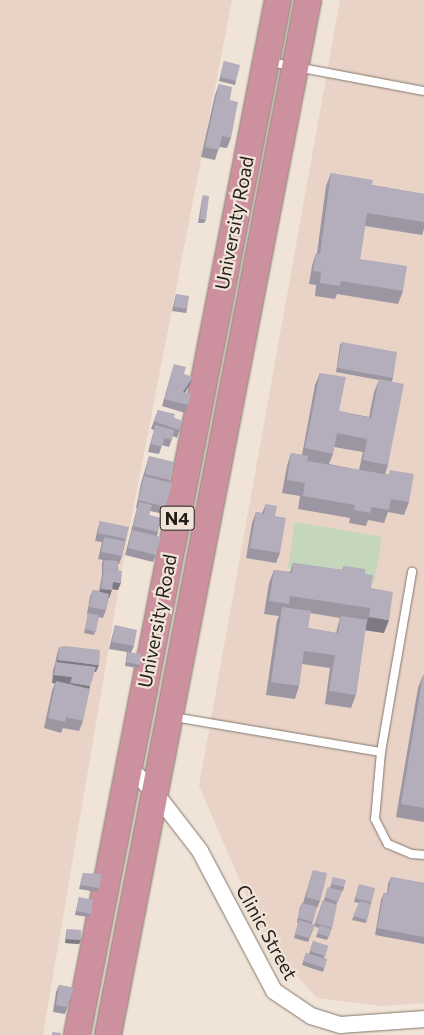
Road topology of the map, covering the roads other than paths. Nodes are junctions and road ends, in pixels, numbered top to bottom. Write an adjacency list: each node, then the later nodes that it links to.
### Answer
1 (278, 0): 3 (highway, University Road / N4)
2 (308, 0): 4 (highway, University Road / N4)
3 (266, 61): 4 (lane); 9 (highway, University Road / N4)
4 (295, 68): 5 (lane); 7 (highway, University Road / N4)
5 (424, 91)
6 (412, 572): 8 (lane)
7 (172, 716): 8 (lane); 10 (highway, University Road / N4)
8 (380, 752): 11 (lane)
9 (129, 767): 10 (street, Clinic Street); 13 (highway, University Road / N4)
10 (156, 794): 12 (street, Clinic Street); 14 (highway, University Road / N4)
11 (424, 855)
12 (424, 1019)
13 (77, 1035)
14 (108, 1035)

